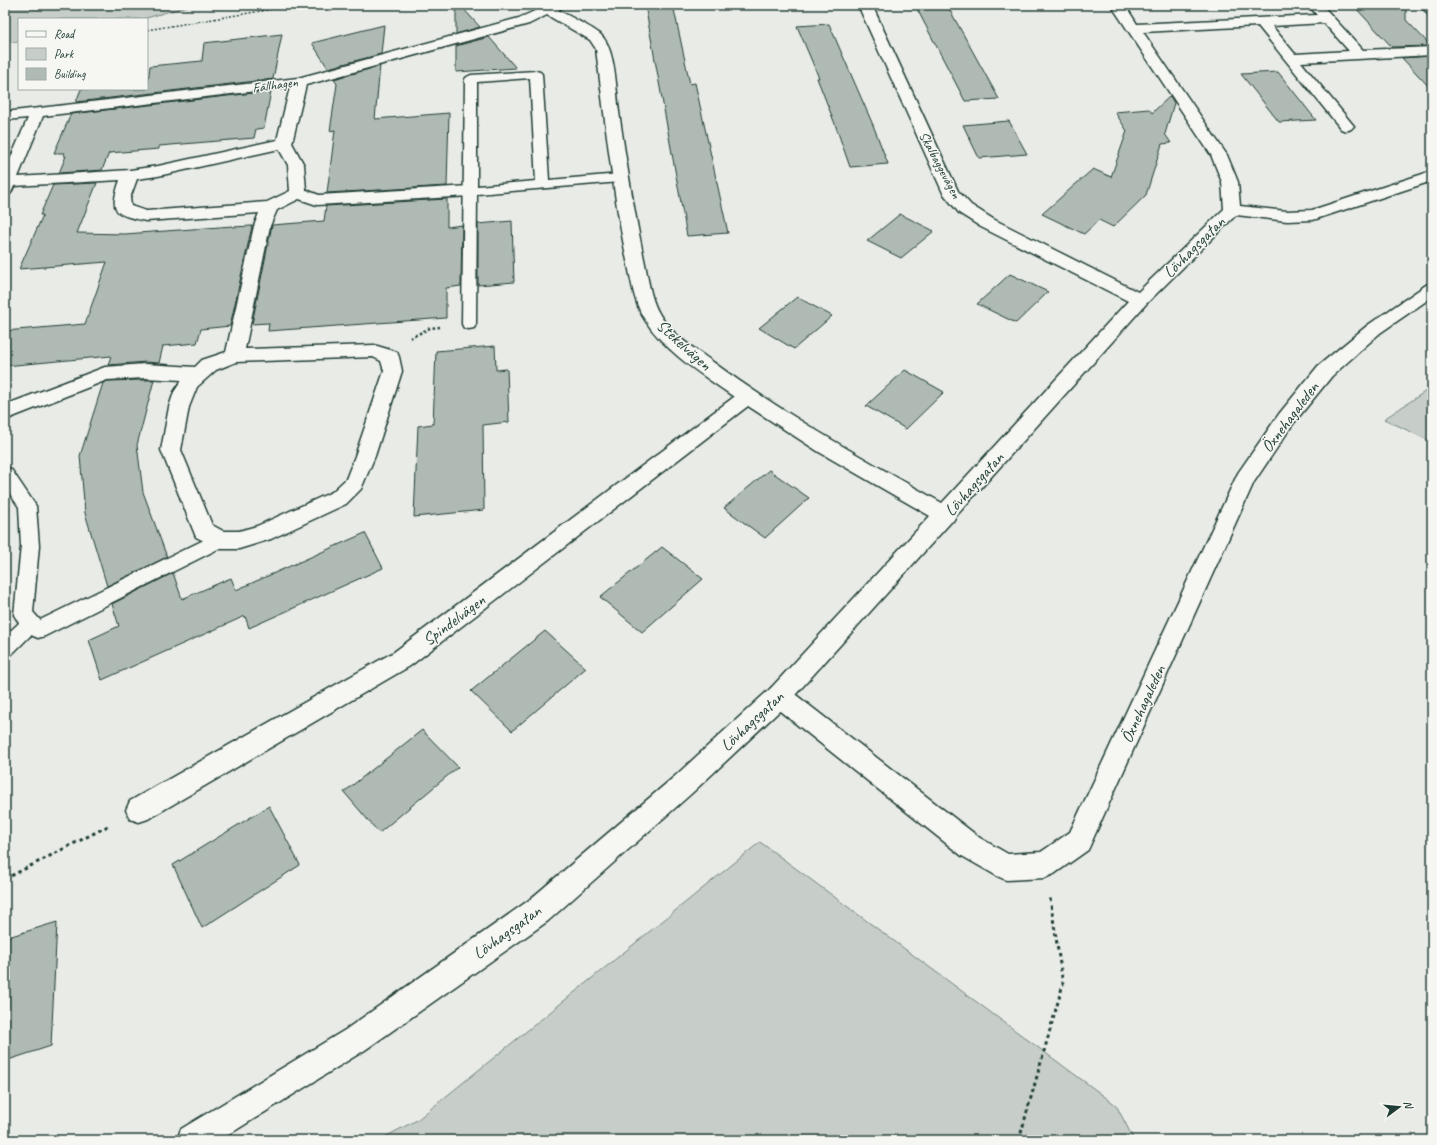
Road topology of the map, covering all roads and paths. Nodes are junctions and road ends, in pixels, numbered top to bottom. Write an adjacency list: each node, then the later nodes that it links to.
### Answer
1 (297, 5): 11 (path)
2 (865, 5): 30 (street, Skalbaggevägen)
3 (1118, 5): 10 (street, Lövhagsgatan)
4 (1315, 5): 8 (street)
5 (1425, 5): 7 (lane)
6 (543, 10): 15 (street, Fällhagen); 22 (street, Stekelvägen)
7 (1432, 12)
8 (1327, 19): 9 (street); 13 (street)
9 (1262, 22): 10 (street); 14 (street)
10 (1134, 28): 28 (street, Lövhagsgatan)
11 (148, 30)
12 (1432, 51): 13 (street)
13 (1360, 55): 14 (street)
14 (1291, 58): 18 (street)
15 (299, 82): 16 (street, Fällhagen); 19 (street)
16 (37, 113): 17 (street, Fällhagen); 24 (street)
17 (5, 116)
18 (1346, 126)
19 (284, 143): 20 (street); 26 (street)
20 (130, 175): 24 (street); 27 (street)
21 (1432, 176): 28 (street, Lövhagsgatan)
22 (620, 178): 23 (lane); 35 (street, Stekelvägen)
23 (543, 185): 25 (lane); 25 (lane)
24 (7, 186)
25 (470, 191): 26 (street); 31 (lane)
26 (298, 193): 27 (street)
27 (270, 207): 33 (street)
28 (1232, 210): 30 (street, Lövhagsgatan)
29 (1432, 289): 44 (street, Öxnehagaleden)
30 (1140, 300): 38 (street, Lövhagsgatan)
31 (469, 324): 32 (path)
32 (385, 355): 33 (street); 39 (street)
33 (234, 356): 34 (street)
34 (197, 374): 36 (street); 39 (street)
35 (747, 397): 38 (street, Stekelvägen); 43 (street, Spindelvägen)
36 (5, 413)
37 (5, 474): 40 (lane)
38 (946, 515): 42 (street, Lövhagsgatan)
39 (220, 540): 40 (lane)
40 (31, 623): 41 (lane)
41 (5, 648)
42 (779, 696): 44 (street); 46 (street, Lövhagsgatan)
43 (139, 810): 45 (path)
44 (1045, 865): 47 (path)
45 (5, 879)
46 (192, 1140)
47 (1019, 1140)

